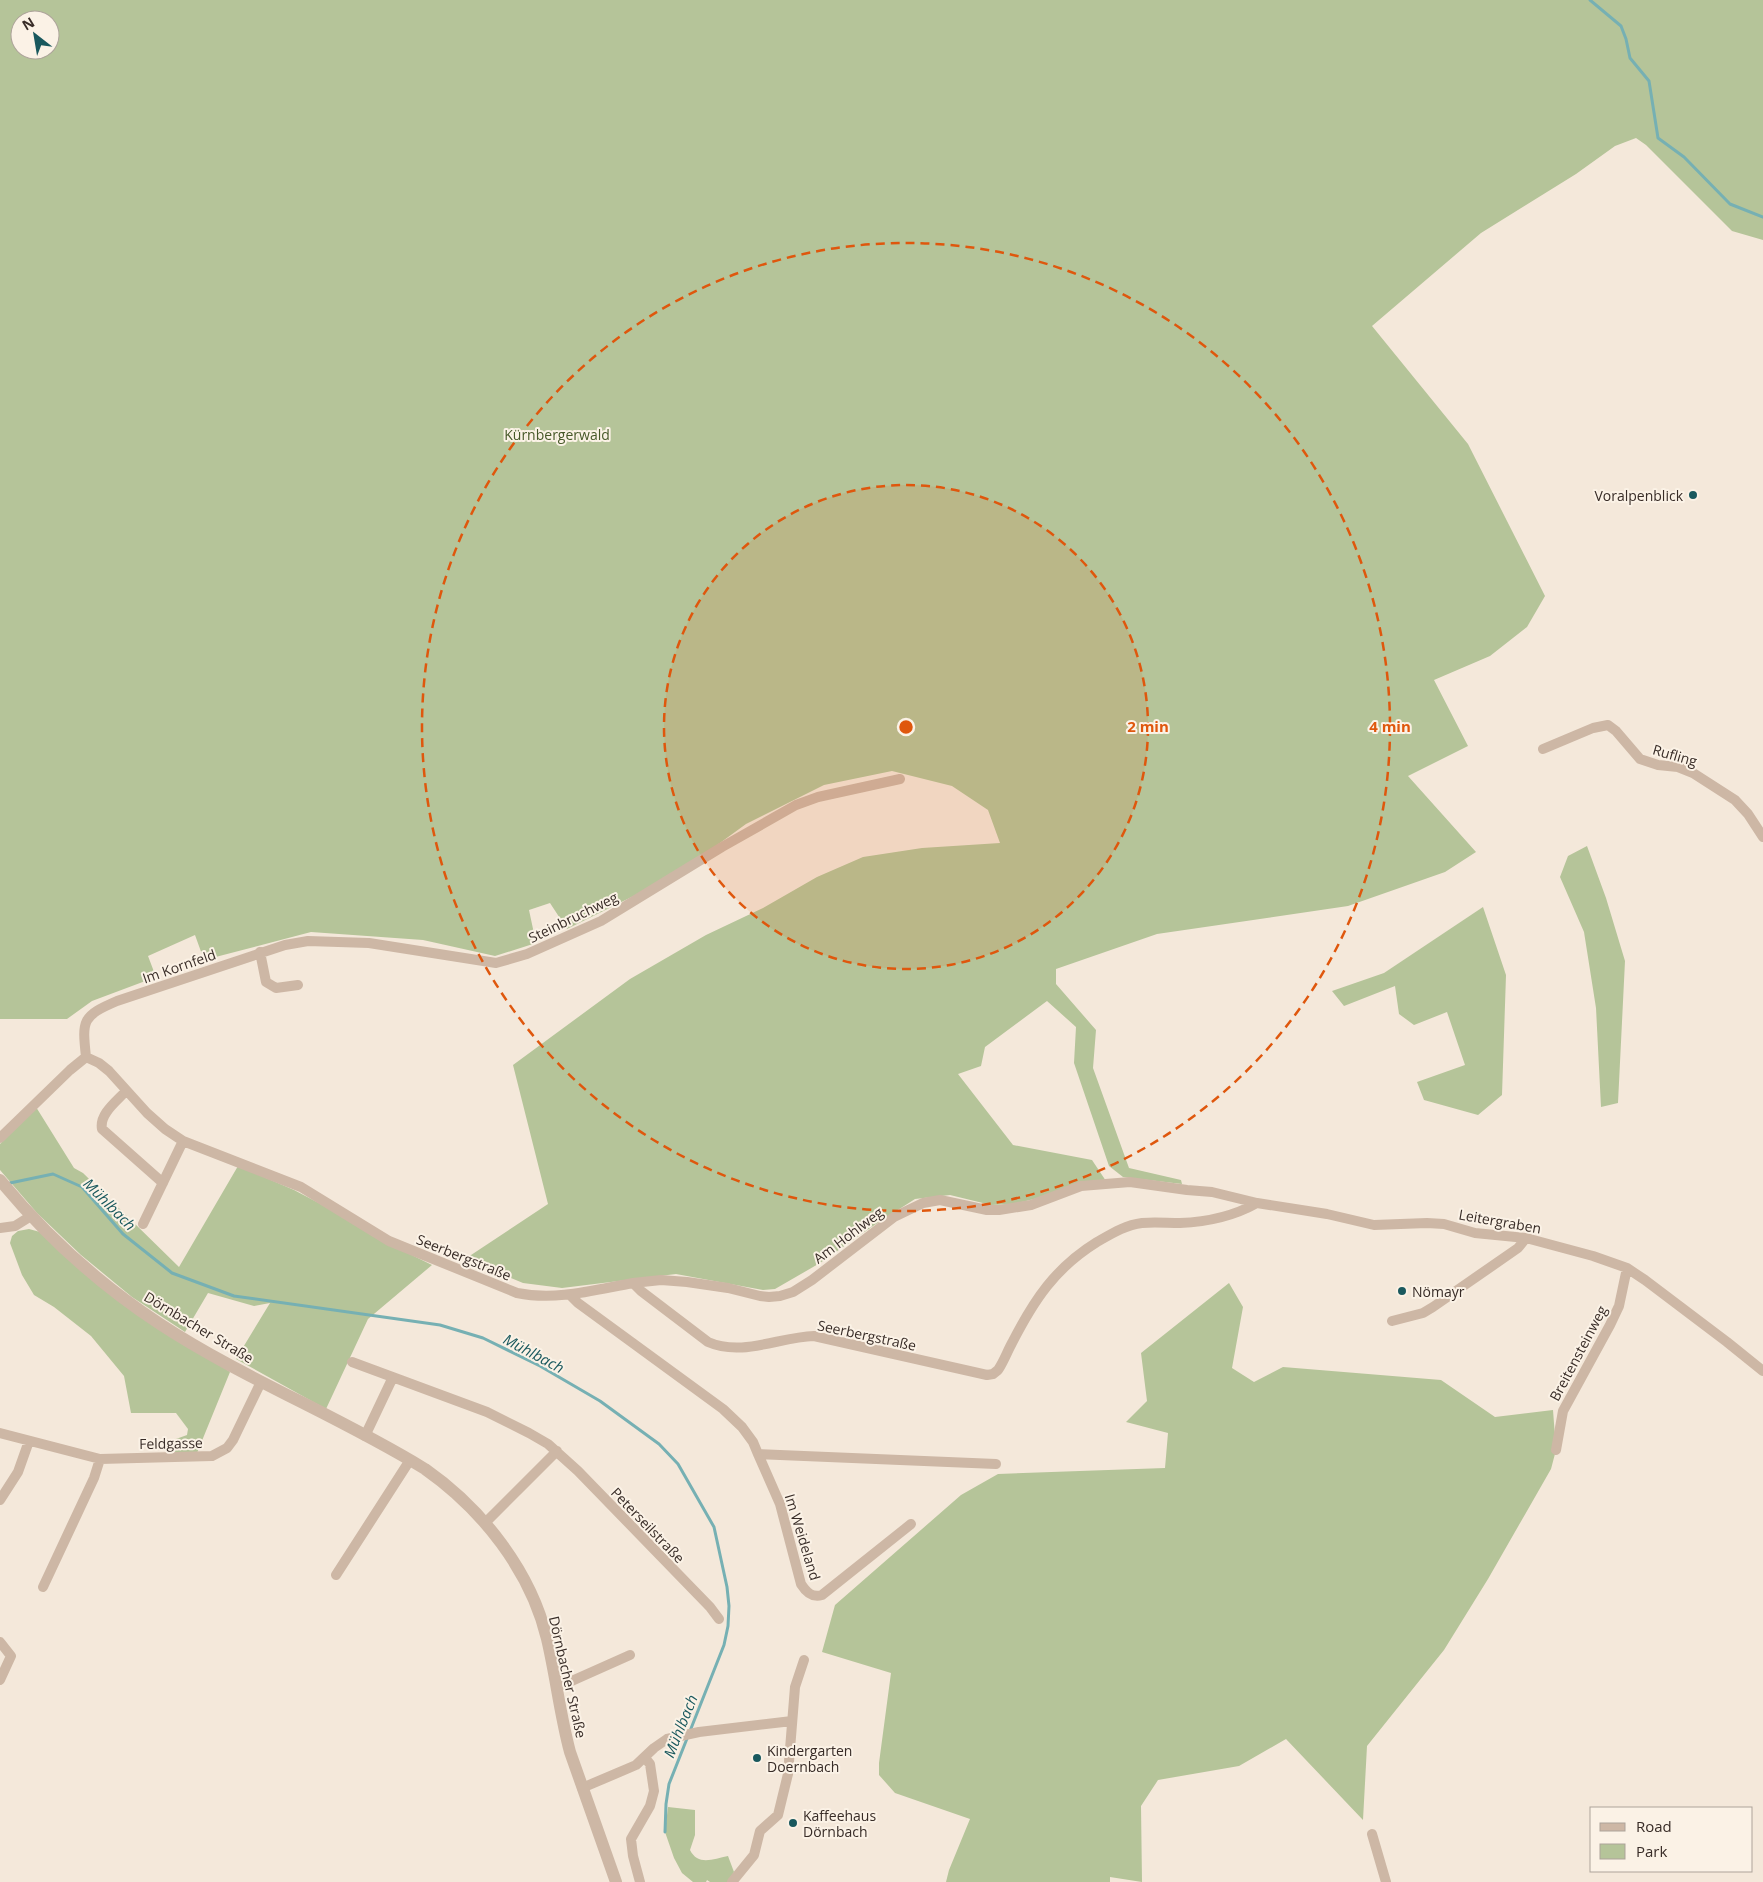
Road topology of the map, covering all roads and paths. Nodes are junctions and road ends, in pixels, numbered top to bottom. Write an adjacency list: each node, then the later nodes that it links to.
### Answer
1 (1543, 749): 3 (street, Rufling)
2 (900, 778): 4 (street, Steinbruchweg)
3 (1763, 837)
4 (260, 952): 5 (street); 6 (street, Im Kornfeld)
5 (298, 985)
6 (86, 1057): 7 (street, Seerbergstraße); 8 (street)
7 (126, 1091): 9 (street, Seerbergstraße); 11 (street)
8 (0, 1138)
9 (183, 1141): 11 (street); 19 (street, Seerbergstraße)
10 (0, 1180): 13 (street, Dörnbacher Straße)
11 (163, 1183): 14 (street)
12 (1257, 1203): 16 (street, Leitergraben); 18 (street, Am Hohlweg); 18 (street, Seerbergstraße)
13 (31, 1216): 15 (street); 24 (street, Dörnbacher Straße)
14 (143, 1224)
15 (0, 1228)
16 (1526, 1238): 17 (street, Leitergraben); 20 (street)
17 (1627, 1268): 22 (street, Leitergraben); 28 (street, Breitensteinweg)
18 (633, 1283): 19 (street, Seerbergstraße)
19 (570, 1295): 30 (street, Im Weideland)
20 (1392, 1321)
21 (352, 1362): 23 (street, Peterseilstraße)
22 (1762, 1370)
23 (393, 1377): 26 (street); 29 (street, Peterseilstraße)
24 (261, 1382): 26 (street, Dörnbacher Straße); 31 (street, Feldgasse)
25 (0, 1433): 27 (street, Feldgasse)
26 (365, 1436): 32 (street, Dörnbacher Straße)
27 (29, 1441): 31 (street, Feldgasse); 34 (street)
28 (1556, 1450)
29 (557, 1452): 35 (street); 39 (street, Peterseilstraße)
30 (758, 1454): 33 (street); 36 (street, Im Weideland)
31 (100, 1458): 38 (street)
32 (410, 1460): 35 (street, Dörnbacher Straße); 37 (street)
33 (996, 1464)
34 (0, 1500)
35 (485, 1523): 44 (street, Dörnbacher Straße)
36 (910, 1524)
37 (336, 1575)
38 (43, 1587)
39 (719, 1619)
40 (0, 1642): 43 (street)
41 (630, 1655): 44 (street)
42 (804, 1660): 45 (street)
43 (0, 1680)
44 (556, 1688): 47 (street, Dörnbacher Straße)
45 (792, 1721): 46 (street); 51 (street)
46 (645, 1758): 47 (street); 50 (street)
47 (582, 1788): 49 (street, Dörnbacher Straße)
48 (1372, 1834): 52 (street)
49 (616, 1882)
50 (640, 1882)
51 (732, 1882)
52 (1385, 1882)

